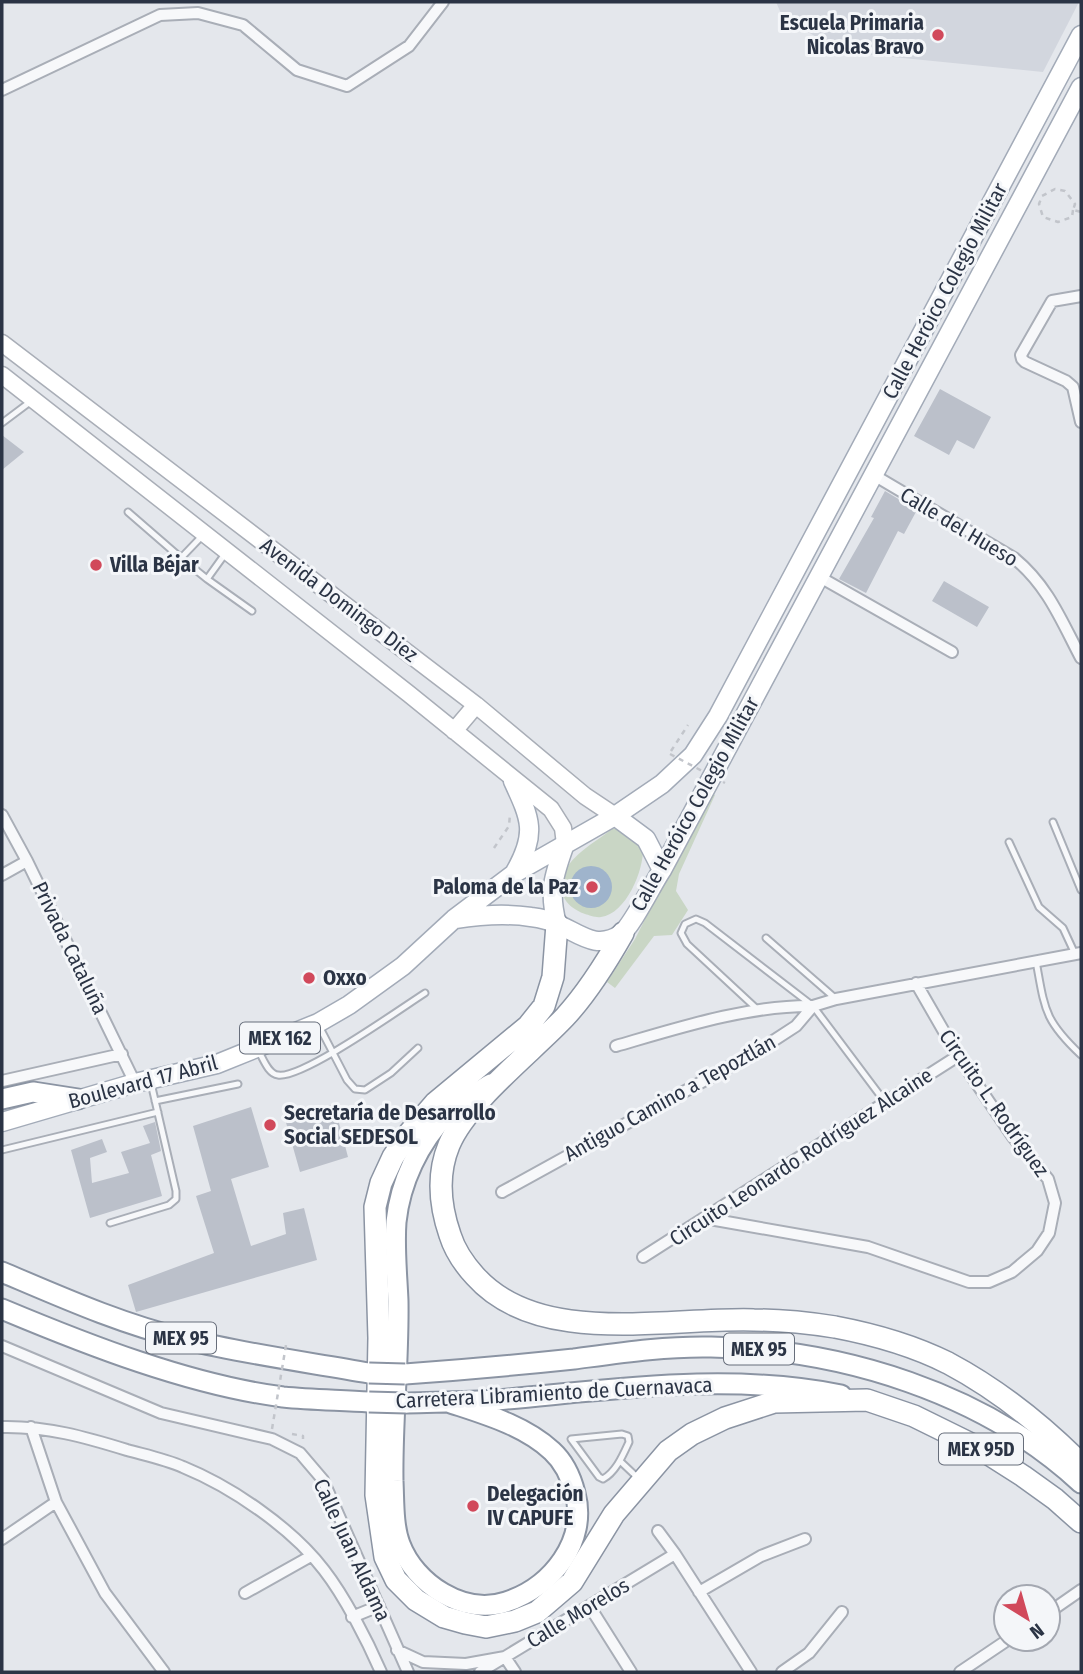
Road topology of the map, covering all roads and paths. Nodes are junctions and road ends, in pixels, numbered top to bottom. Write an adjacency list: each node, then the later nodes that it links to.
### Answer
1 (443, 2): 4 (street)
2 (1081, 35): 30 (main road, Calle Heróico Colegio Militar)
3 (1081, 87): 13 (main road, Calle Heróico Colegio Militar)
4 (2, 90)
5 (1073, 210): 5 (path); 6 (path)
6 (1081, 212)
7 (1081, 296): 11 (street)
8 (2, 343): 23 (main road, Avenida Domingo Diez)
9 (2, 375): 10 (main road, Avenida Domingo Diez)
10 (33, 399): 12 (lane); 15 (main road, Avenida Domingo Diez)
11 (1081, 422)
12 (2, 423)
13 (872, 474): 18 (main road, Calle Heróico Colegio Militar); 22 (street, Calle del Hueso)
14 (128, 512): 17 (lane)
15 (204, 534): 16 (main road, Avenida Domingo Diez); 17 (lane)
16 (227, 552): 19 (lane); 25 (main road, Avenida Domingo Diez)
17 (181, 558): 19 (lane)
18 (818, 576): 21 (street); 36 (main road, Calle Heróico Colegio Militar)
19 (207, 579): 20 (lane)
20 (252, 611)
21 (952, 652)
22 (1081, 658)
23 (476, 705): 25 (main road); 30 (main road, Avenida Domingo Diez)
24 (688, 725): 27 (path, bridge)
25 (454, 731): 26 (main road, Avenida Domingo Diez)
26 (513, 780): 33 (main road, Avenida Domingo Diez); 37 (main road)
27 (725, 783)
28 (510, 810): 34 (path)
29 (2, 815): 35 (street, Privada Cataluña)
30 (615, 816): 33 (main road, Calle Heróico Colegio Militar); 36 (main road, Avenida Domingo Diez)
31 (1053, 822): 39 (lane)
32 (1009, 842): 44 (lane)
33 (565, 844): 37 (main road, Boulevard 17 Abril / MEX 162); 41 (main road)
34 (494, 848)
35 (27, 860): 38 (street); 55 (street, Privada Cataluña)
36 (662, 870): 42 (main road, Calle Heróico Colegio Militar)
37 (515, 873): 40 (main road, Boulevard 17 Abril / MEX 162)
38 (2, 875)
39 (1081, 890)
40 (454, 919): 41 (main road); 51 (main road, Boulevard 17 Abril / MEX 162)
41 (557, 924): 42 (main road, Calle Heróico Colegio Militar); 87 (highway)
42 (623, 933): 59 (highway)
43 (766, 938): 48 (lane)
44 (1078, 953): 45 (street, Antiguo Camino a Tepoztlán)
45 (1036, 961): 46 (street, Antiguo Camino a Tepoztlán); 57 (lane)
46 (916, 983): 48 (street, Antiguo Camino a Tepoztlán); 58 (street, Circuito L. Rodríguez)
47 (425, 993): 56 (lane)
48 (836, 999): 49 (street, Antiguo Camino a Tepoztlán)
49 (813, 1006): 50 (street); 50 (lane); 66 (lane); 70 (street, Antiguo Camino a Tepoztlán)
50 (758, 1010): 52 (street)
51 (318, 1023): 53 (main road, Boulevard 17 Abril / MEX 162); 56 (lane)
52 (616, 1046)
53 (257, 1048): 56 (lane); 61 (main road, Boulevard 17 Abril / MEX 162)
54 (418, 1048): 56 (lane)
55 (122, 1054): 60 (street); 61 (street, Privada Cataluña)
56 (333, 1054)
57 (1081, 1055)
58 (958, 1056): 66 (street, Circuito Leonardo Rodríguez Alcaine); 71 (street, Circuito L. Rodríguez)
59 (508, 1074): 84 (highway); 86 (highway)
60 (2, 1081)
61 (143, 1081): 64 (main road, Boulevard 17 Abril / MEX 162); 65 (lane)
62 (238, 1084): 65 (lane)
63 (2, 1099): 64 (highway)
64 (78, 1100): 68 (main road, Boulevard 17 Abril / MEX 162)
65 (155, 1101): 67 (lane)
66 (885, 1102): 71 (street, Circuito Leonardo Rodríguez Alcaine)
67 (158, 1112): 69 (lane); 72 (lane)
68 (2, 1122)
69 (2, 1150)
70 (502, 1192)
71 (704, 1219): 73 (street, Circuito Leonardo Rodríguez Alcaine)
72 (110, 1223)
73 (643, 1257)
74 (2, 1272): 88 (highway, Carretera Libramiento de Cuernavaca / MEX 95, bridge)
75 (2, 1309): 79 (highway, Carretera Libramiento de Cuernavaca / MEX 95, bridge)
76 (286, 1345): 82 (path, bridge)
77 (2, 1346): 100 (street, Calle Juan Aldama)
78 (867, 1400): 79 (highway, Carretera Libramiento de Cuernavaca / MEX 95); 87 (highway); 90 (highway, MEX 95D)
79 (448, 1402): 84 (highway)
80 (2, 1427): 81 (street)
81 (31, 1427): 89 (street); 95 (street)
82 (272, 1429)
83 (571, 1439): 84 (lane); 85 (lane); 85 (lane)
84 (559, 1448)
85 (620, 1461): 87 (lane)
86 (1081, 1465)
87 (641, 1481)
88 (1081, 1483)
89 (56, 1502): 92 (street); 108 (street)
90 (1081, 1522)
91 (658, 1531): 94 (street)
92 (2, 1539)
93 (805, 1539): 97 (street)
94 (675, 1554): 97 (street); 101 (street, Calle Morelos)
95 (311, 1556): 98 (street); 103 (street)
96 (1081, 1590): 99 (street)
97 (699, 1592): 114 (street)
98 (245, 1593)
99 (1062, 1603)
100 (379, 1606): 103 (street); 104 (street, Calle Juan Aldama)
101 (590, 1607): 106 (street, Calle Morelos); 113 (street)
102 (842, 1612): 115 (street)
103 (352, 1617): 109 (street)
104 (397, 1650): 106 (street); 110 (street, Calle Juan Aldama)
105 (993, 1653): 107 (street)
106 (505, 1657): 111 (street, Calle Morelos); 112 (street)
107 (976, 1668): 116 (street)
108 (164, 1672)
109 (381, 1672)
110 (408, 1672)
111 (480, 1672)
112 (515, 1672)
113 (631, 1672)
114 (751, 1672)
115 (782, 1672)
116 (960, 1672)

